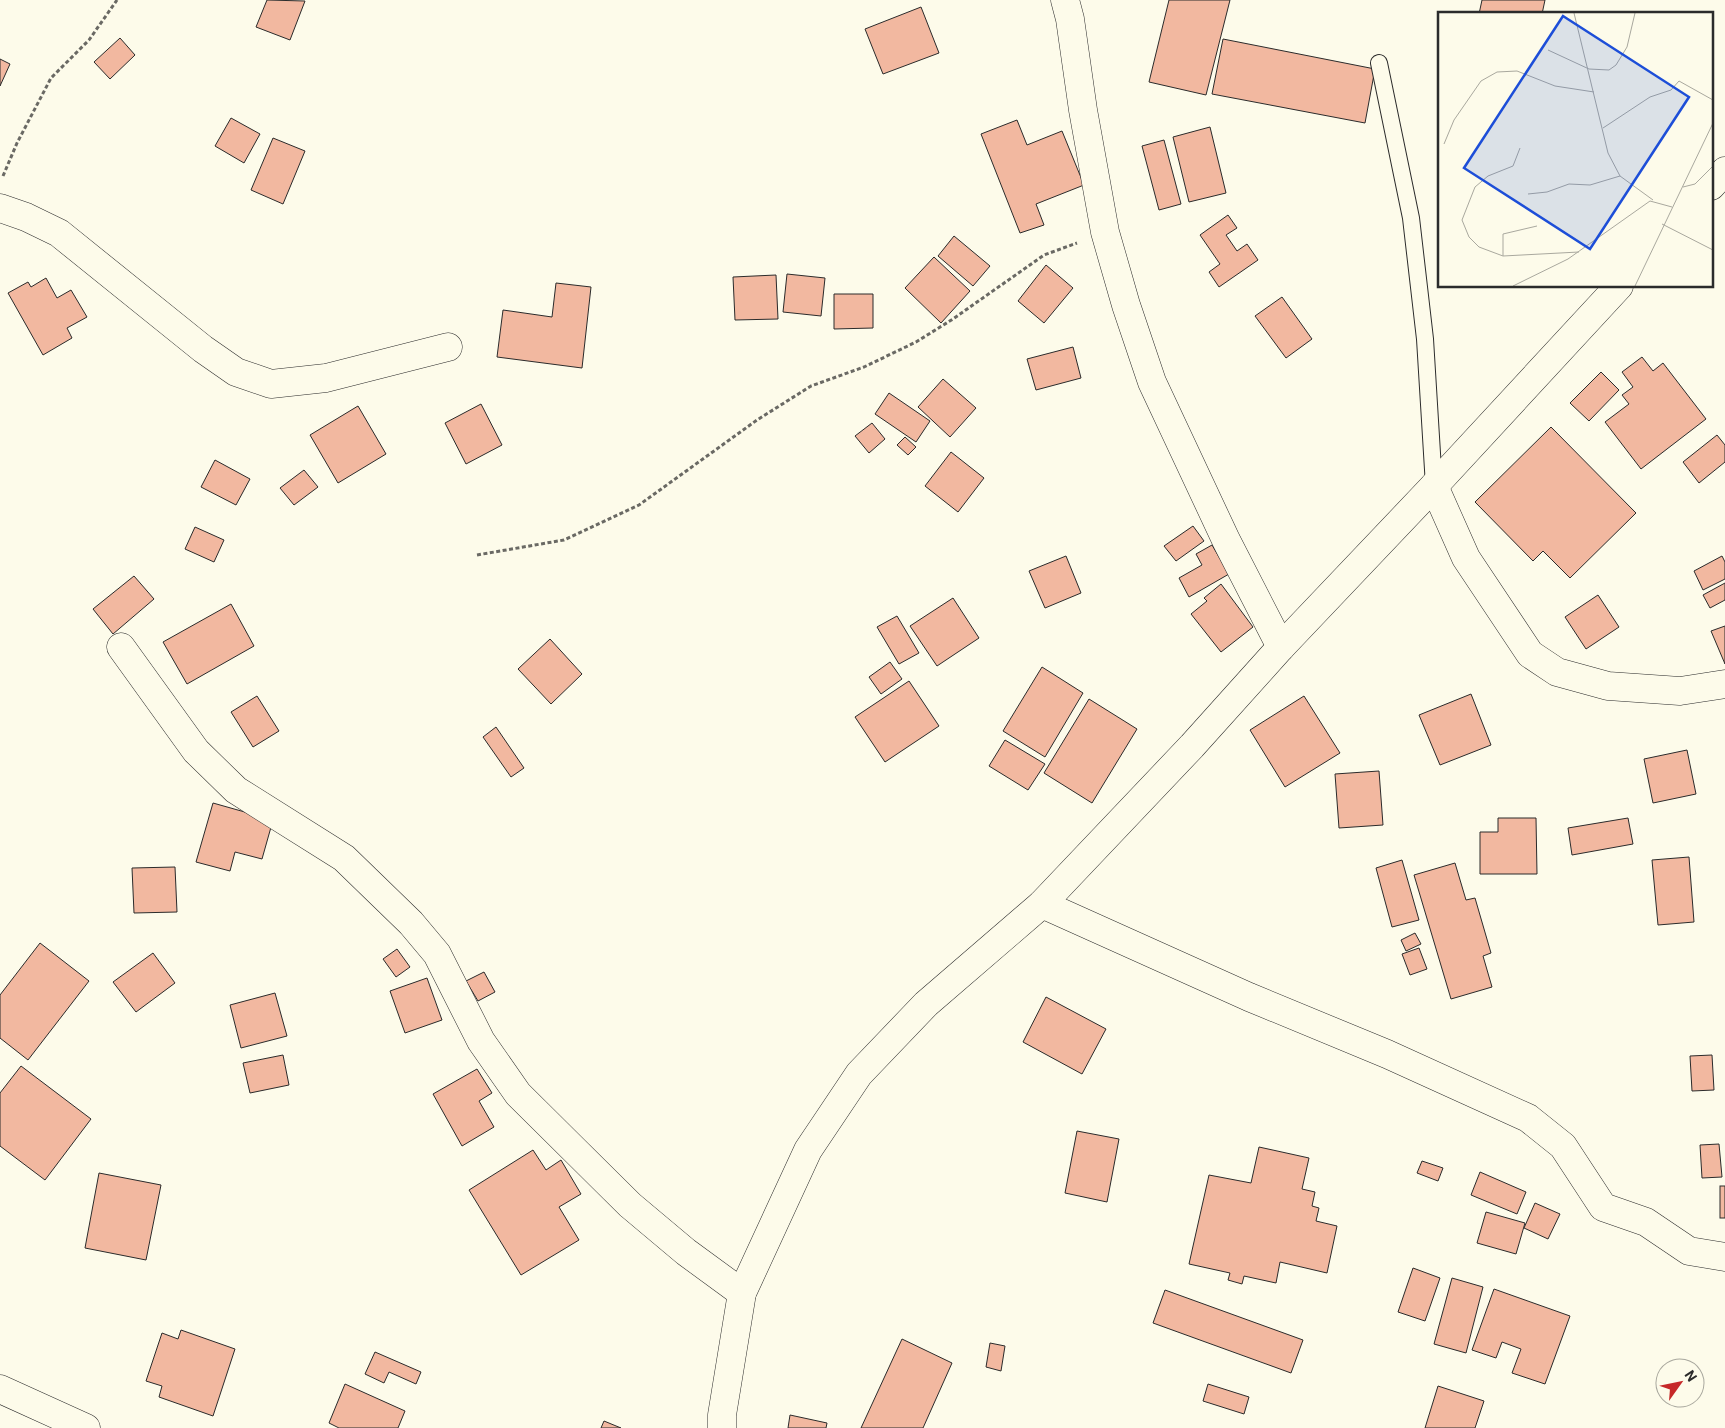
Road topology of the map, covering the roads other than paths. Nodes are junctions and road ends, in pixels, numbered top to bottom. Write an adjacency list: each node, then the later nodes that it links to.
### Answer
1 (1064, 0): 10 (street)
2 (1378, 63): 8 (lane)
3 (1725, 171): 4 (street)
4 (1712, 185)
5 (0, 208): 7 (street)
6 (1617, 288): 8 (street)
7 (448, 347)
8 (1434, 486): 10 (street); 11 (street)
9 (121, 647): 14 (street)
10 (1281, 647): 12 (street)
11 (1725, 684)
12 (1042, 904): 13 (street); 14 (street)
13 (1725, 1257)
14 (742, 1293): 17 (street)
15 (0, 1389): 16 (street)
16 (86, 1428)
17 (722, 1428)

